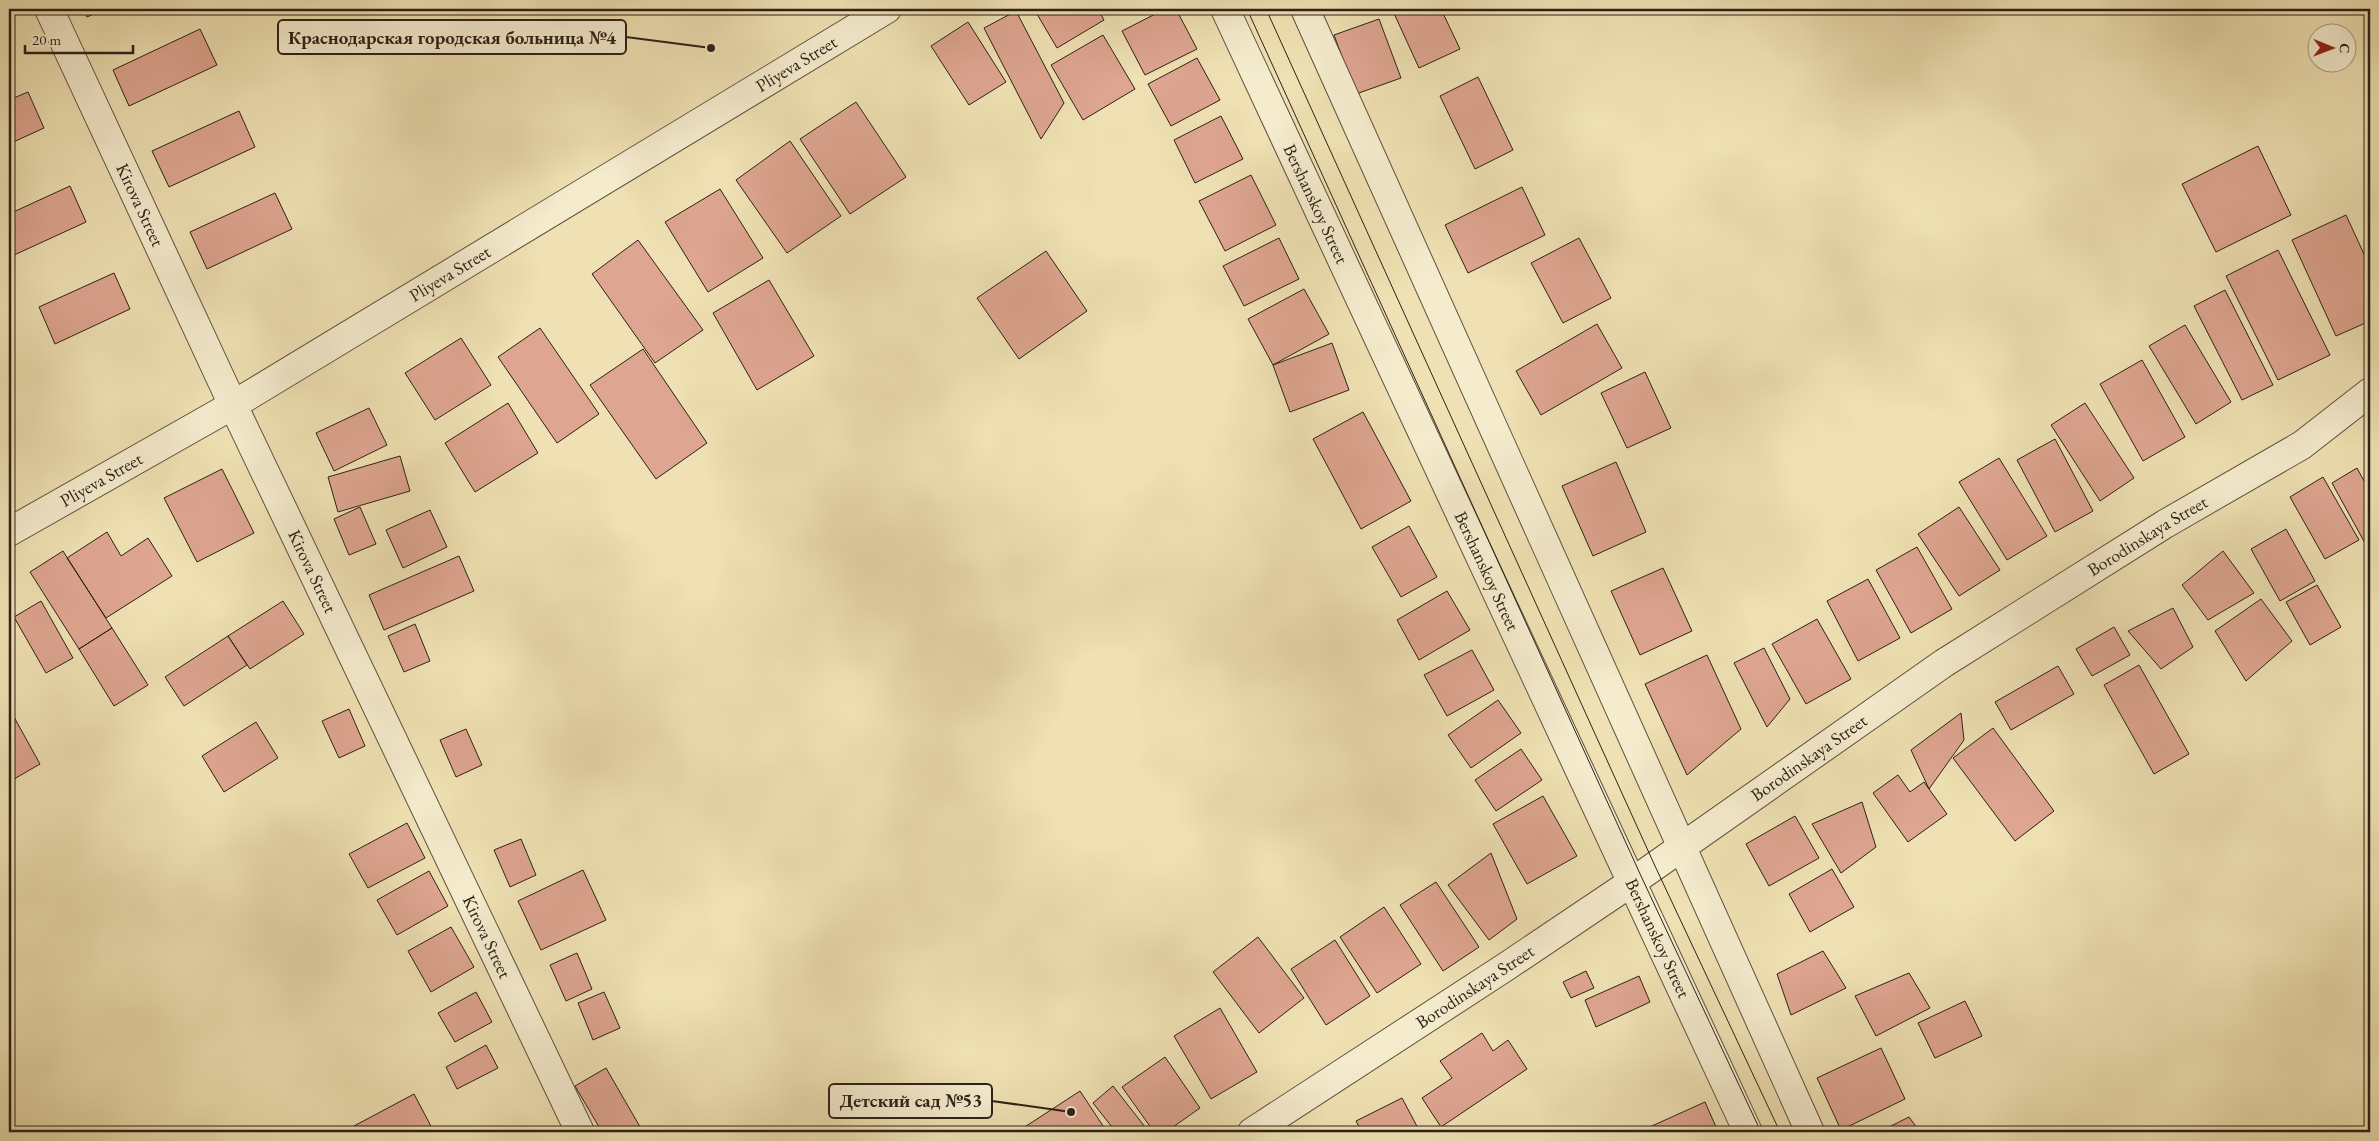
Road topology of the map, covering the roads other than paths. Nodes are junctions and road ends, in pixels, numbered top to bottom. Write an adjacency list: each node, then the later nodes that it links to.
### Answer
1 (49, 9): 6 (street, Kirova Street)
2 (887, 9): 6 (street, Pliyeva Street)
3 (1225, 9): 9 (street, Bershanskoy Street)
4 (1305, 9): 8 (street)
5 (2370, 392): 8 (street, Borodinskaya Street)
6 (233, 405): 7 (street, Pliyeva Street); 11 (street, Kirova Street)
7 (9, 532)
8 (1681, 848): 9 (street, Borodinskaya Street); 14 (street)
9 (1632, 882): 10 (street, Borodinskaya Street); 13 (street, Bershanskoy Street)
10 (1285, 1123): 12 (street, Borodinskaya Street)
11 (580, 1132)
12 (1252, 1132)
13 (1748, 1132)
14 (1810, 1132)

